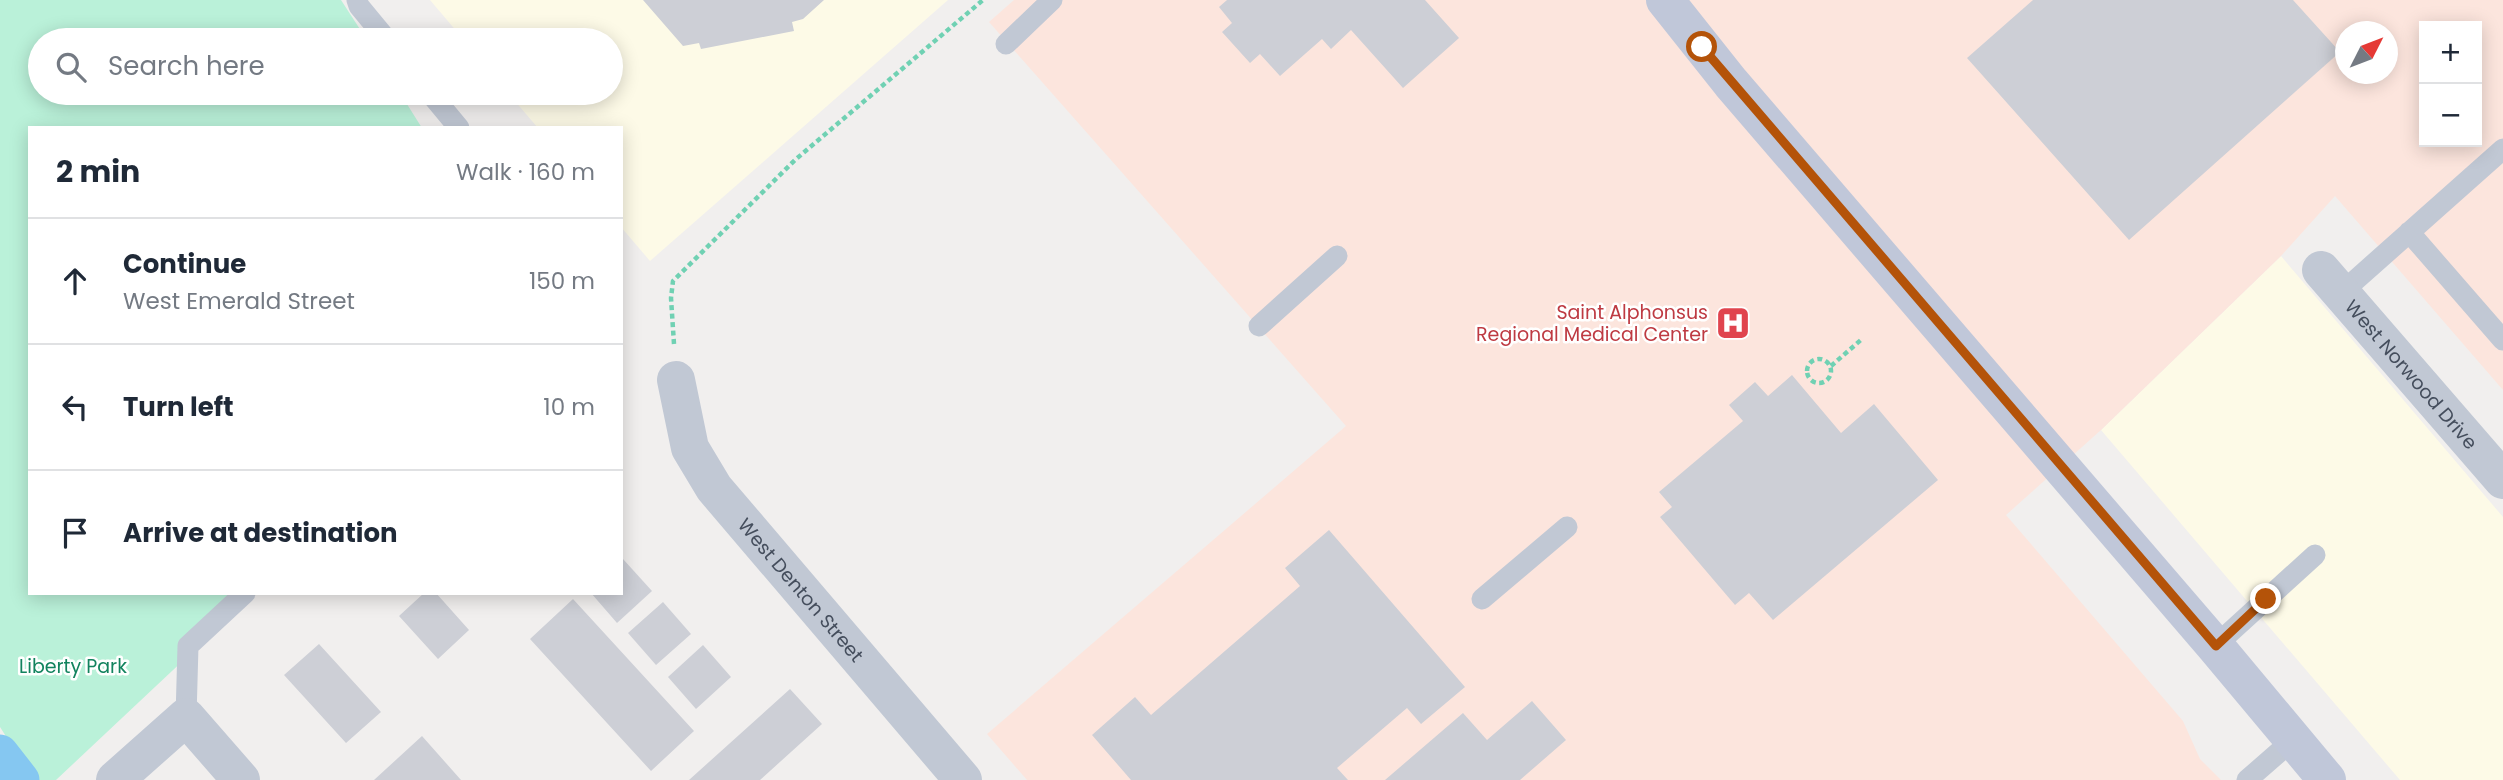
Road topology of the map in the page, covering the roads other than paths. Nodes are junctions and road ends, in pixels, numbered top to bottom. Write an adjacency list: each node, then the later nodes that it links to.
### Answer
1 (357, 0): 4 (lane)
2 (1052, 0): 5 (lane)
3 (1665, 0): 20 (main road)
4 (377, 28)
5 (1006, 44)
6 (440, 105): 7 (lane)
7 (457, 126)
8 (2503, 149): 9 (lane)
9 (2409, 232): 11 (lane); 13 (lane)
10 (1337, 256): 12 (lane)
11 (2331, 281): 15 (street, West Norwood Drive)
12 (1259, 326)
13 (2503, 340)
14 (676, 380): 25 (street, West Denton Street)
15 (2503, 480)
16 (1567, 527): 19 (lane)
17 (2315, 555): 20 (lane)
18 (243, 595): 21 (lane)
19 (1482, 599)
20 (2216, 646): 22 (main road)
21 (186, 717): 23 (street); 24 (street)
22 (2294, 739): 26 (lane); 27 (main road)
23 (115, 780)
24 (241, 780)
25 (963, 780)
26 (2247, 780)
27 (2327, 780)

